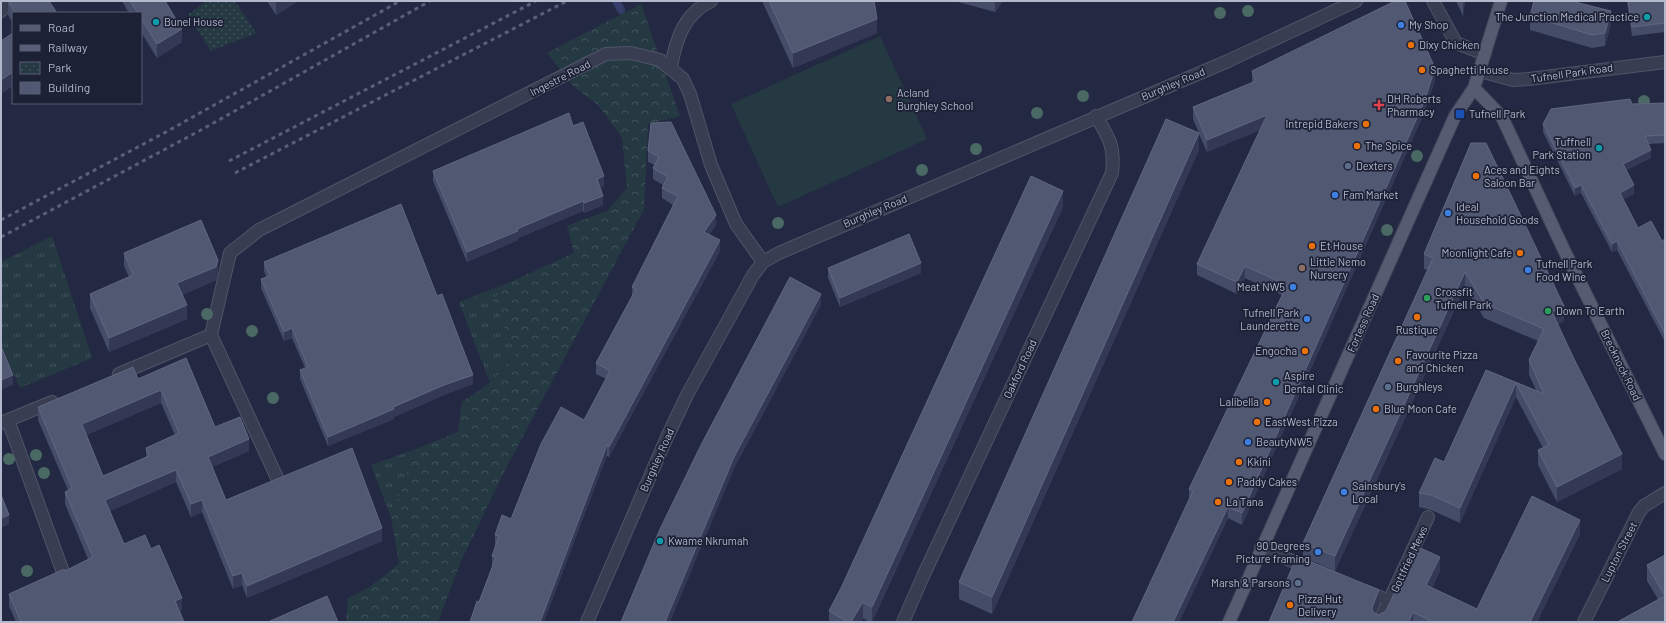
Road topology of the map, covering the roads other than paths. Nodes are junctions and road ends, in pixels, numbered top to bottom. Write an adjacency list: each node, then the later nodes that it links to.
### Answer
1 (10, 1): 6 (street)
2 (711, 1): 9 (street)
3 (1356, 1): 12 (street, Burghley Road)
4 (1433, 1): 7 (street)
5 (1501, 1): 7 (main road, Fortess Road)
6 (1, 11)
7 (1485, 54): 10 (main road, Fortess Road)
8 (1665, 62): 10 (street, Tufnell Park Road)
9 (671, 67): 13 (street, Ingestre Road); 14 (street, Ingestre Road)
10 (1480, 70): 11 (main road, Fortess Road)
11 (1474, 88): 18 (main road, Brecknock Road); 22 (main road, Fortess Road)
12 (1096, 116): 13 (street, Burghley Road); 28 (street, Oakford Road)
13 (763, 262): 27 (street, Burghley Road)
14 (212, 335): 15 (street); 19 (street)
15 (110, 378)
16 (66, 396): 17 (street)
17 (4, 422): 24 (street)
18 (1665, 454)
19 (279, 482)
20 (1665, 492): 31 (street, Lupton Street)
21 (1428, 517): 26 (street, Gottfried Mews)
22 (1261, 548): 23 (street); 29 (main road, Fortess Road)
23 (1319, 572)
24 (64, 575)
25 (1354, 586): 26 (street, Gottfried Mews)
26 (1389, 601): 30 (street, Gottfried Mews)
27 (587, 622)
28 (903, 622)
29 (1229, 622)
30 (1379, 622)
31 (1584, 622)

